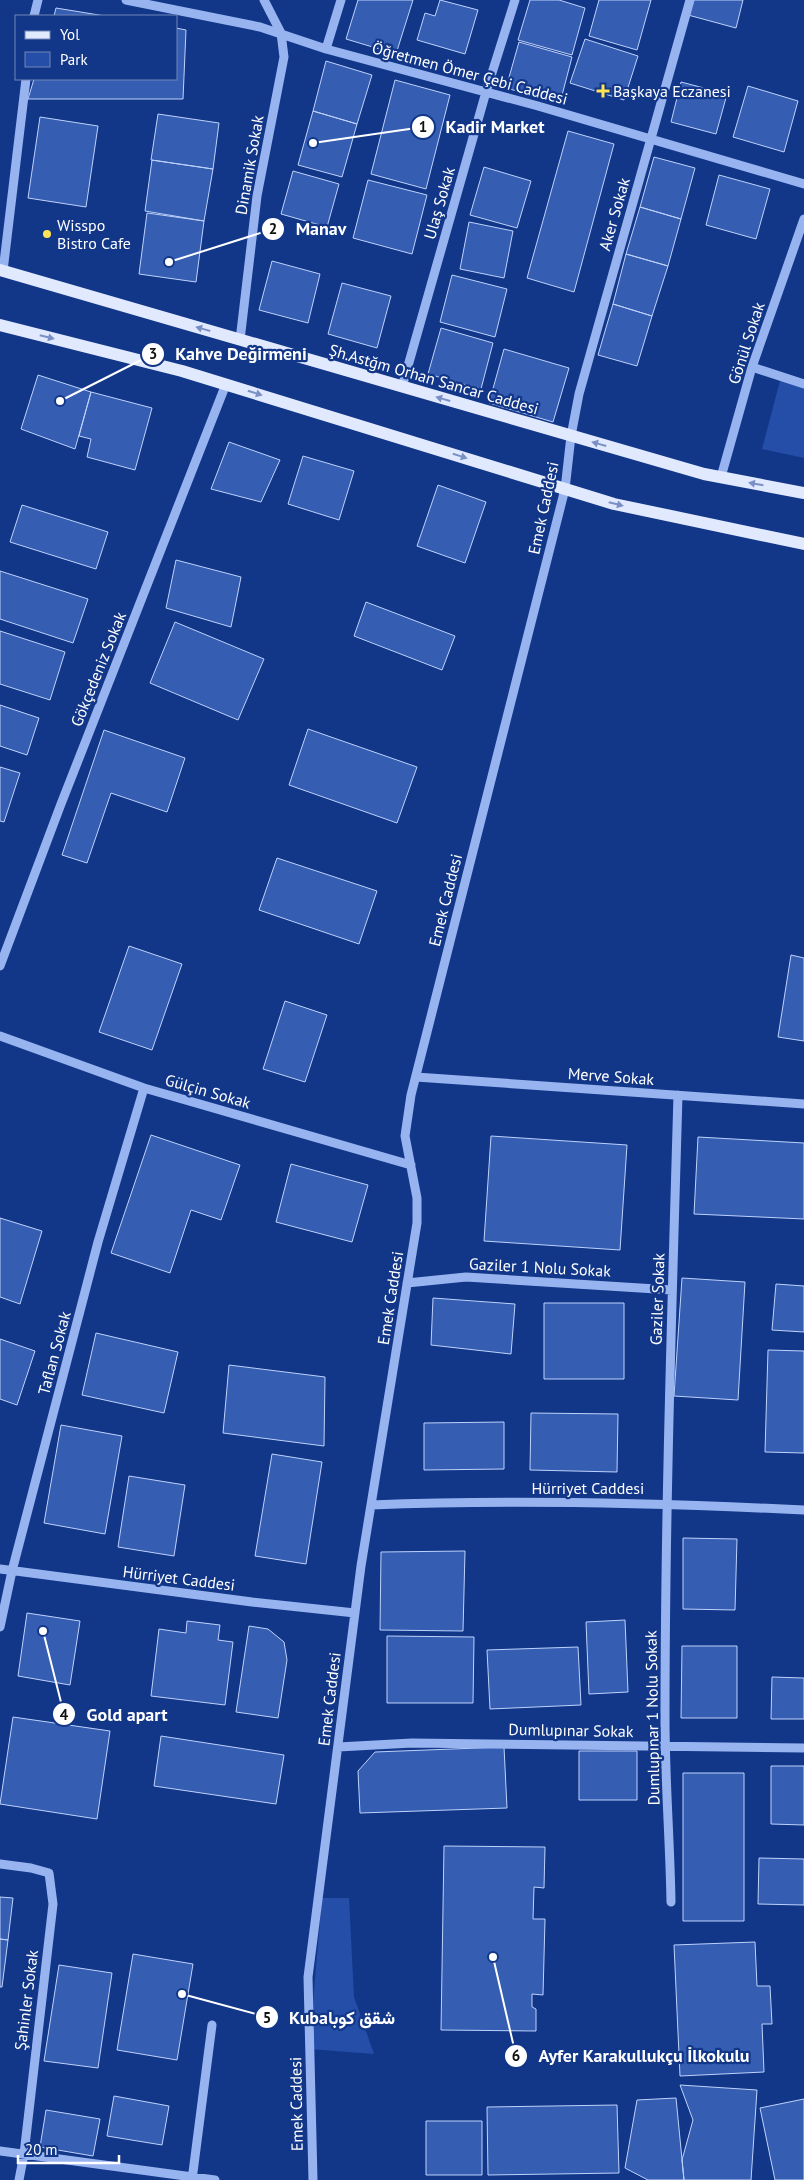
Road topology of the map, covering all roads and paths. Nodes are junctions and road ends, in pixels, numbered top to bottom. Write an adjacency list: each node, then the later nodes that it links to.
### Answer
1 (38, 0): 7 (street)
2 (126, 0): 8 (street, Öğretmen Ömer Çebi Caddesi)
3 (264, 0): 8 (street, Dinamik Sokak)
4 (341, 0): 9 (street)
5 (515, 0): 11 (street, Ulaş Sokak)
6 (690, 0): 12 (street, Aker Sokak)
7 (34, 15)
8 (281, 33): 9 (street, Öğretmen Ömer Çebi Caddesi); 17 (street, Dinamik Sokak)
9 (326, 49): 11 (street, Öğretmen Ömer Çebi Caddesi)
10 (26, 80): 15 (street)
11 (486, 92): 12 (street, Öğretmen Ömer Çebi Caddesi); 21 (street, Ulaş Sokak)
12 (651, 139): 13 (street, Öğretmen Ömer Çebi Caddesi); 22 (street, Aker Sokak)
13 (804, 184)
14 (804, 219): 18 (street, Gönül Sokak)
15 (1, 271): 17 (main road, Şh.Astğm Orhan Sancar Caddesi, one-way to 15)
16 (0, 325): 19 (main road, one-way to 19)
17 (240, 340): 21 (main road, Şh.Astğm Orhan Sancar Caddesi)
18 (752, 368): 20 (street); 23 (street, Gönül Sokak)
19 (226, 384): 24 (main road, one-way to 24); 27 (street, Gökçedeniz Sokak)
20 (804, 384)
21 (402, 387): 22 (main road, Şh.Astğm Orhan Sancar Caddesi, one-way to 21)
22 (571, 436): 23 (main road, Şh.Astğm Orhan Sancar Caddesi, one-way to 22); 24 (street, Emek Caddesi)
23 (721, 477): 25 (main road, Şh.Astğm Orhan Sancar Caddesi, one-way to 23)
24 (565, 489): 26 (main road, one-way to 26); 29 (street, Emek Caddesi)
25 (804, 493)
26 (804, 544)
27 (0, 966)
28 (0, 1036): 30 (street, Gülçin Sokak)
29 (416, 1077): 31 (street, Merve Sokak); 33 (street, Emek Caddesi)
30 (144, 1088): 33 (street, Gülçin Sokak); 40 (street, Taflan Sokak)
31 (678, 1096): 32 (street, Merve Sokak); 35 (street, Gaziler Sokak)
32 (804, 1104)
33 (411, 1165): 34 (street, Emek Caddesi)
34 (407, 1283): 35 (street, Gaziler 1 Nolu Sokak); 37 (street, Emek Caddesi)
35 (672, 1290): 36 (street, Gaziler Sokak)
36 (666, 1503): 37 (street, Hürriyet Caddesi); 38 (street, Hürriyet Caddesi); 43 (street, Dumlupınar 1 Nolu Sokak)
37 (371, 1504): 41 (street, Emek Caddesi)
38 (804, 1510)
39 (0, 1569): 40 (street, Hürriyet Caddesi)
40 (12, 1571): 41 (street, Hürriyet Caddesi); 42 (street, Taflan Sokak)
41 (355, 1613): 44 (street, Emek Caddesi)
42 (0, 1626)
43 (666, 1746): 44 (street, Dumlupınar Sokak); 45 (street, Dumlupınar Sokak); 47 (street, Dumlupınar 1 Nolu Sokak)
44 (338, 1747): 54 (street, Emek Caddesi)
45 (804, 1748)
46 (0, 1864): 50 (street, Şahinler Sokak)
47 (671, 1902)
48 (212, 2025): 51 (street)
49 (0, 2151): 50 (street)
50 (24, 2154): 51 (street); 52 (street, Şahinler Sokak)
51 (192, 2178): 53 (street)
52 (19, 2180)
53 (215, 2180)
54 (313, 2180)

